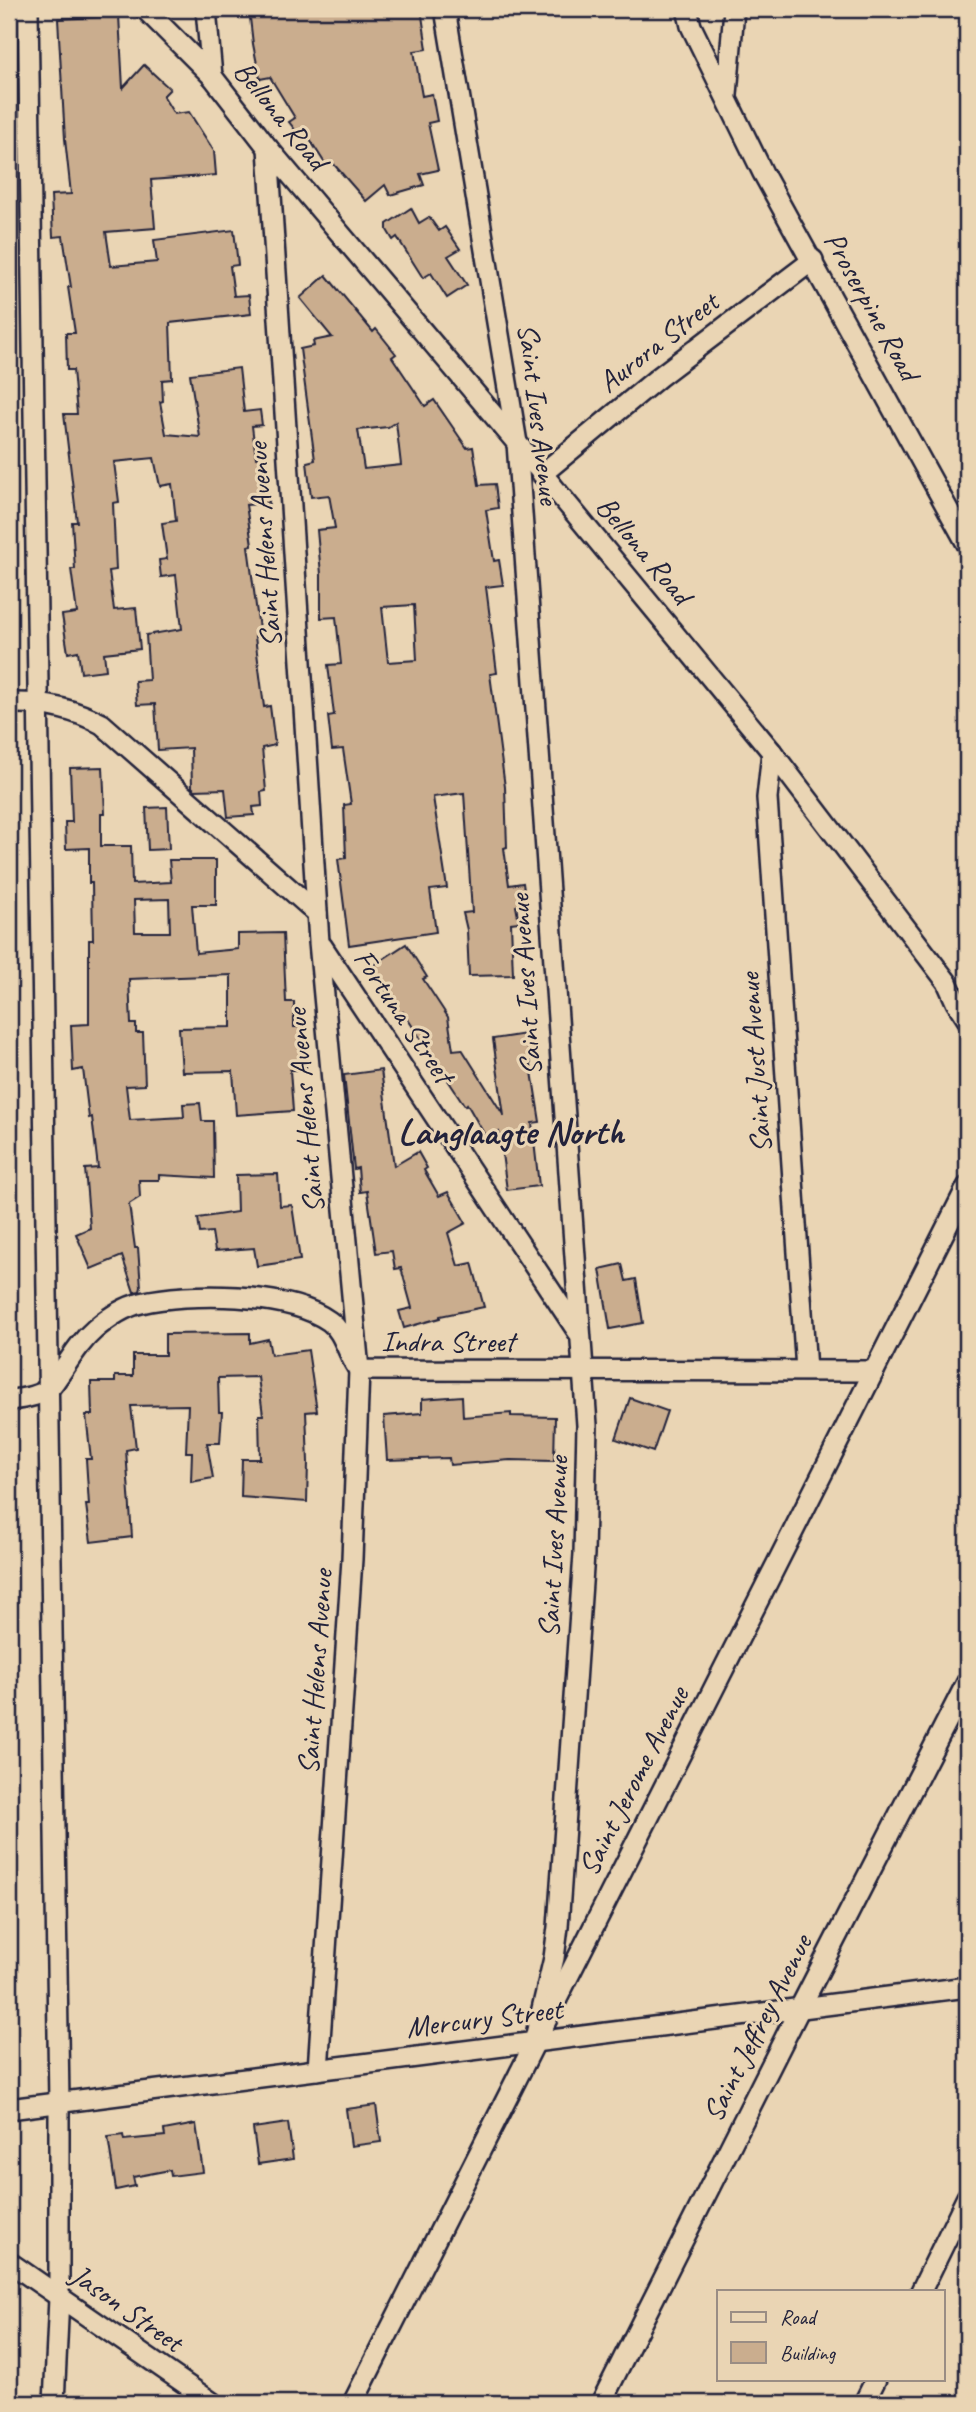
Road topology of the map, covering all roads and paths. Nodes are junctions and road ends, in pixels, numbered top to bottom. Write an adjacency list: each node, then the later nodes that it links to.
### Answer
1 (28, 9): 14 (street)
2 (145, 9): 7 (street, Bellona Road)
3 (206, 9): 7 (street)
4 (445, 9): 11 (street, Saint Ives Avenue)
5 (687, 9): 8 (street, Proserpine Road)
6 (734, 9): 8 (street)
7 (212, 76): 9 (street, Bellona Road)
8 (726, 96): 10 (street, Proserpine Road)
9 (268, 148): 11 (street, Bellona Road); 17 (street, Saint Helens Avenue)
10 (813, 260): 12 (street, Aurora Street); 13 (street, Proserpine Road)
11 (517, 443): 12 (street, Bellona Road); 23 (street, Saint Ives Avenue)
12 (542, 474): 16 (street, Bellona Road)
13 (967, 544)
14 (38, 702): 15 (street); 17 (street); 28 (street)
15 (9, 703)
16 (772, 752): 19 (street, Bellona Road); 25 (street, Saint Just Avenue)
17 (317, 913): 18 (street, Saint Helens Avenue)
18 (319, 942): 23 (street, Fortuna Street); 24 (street, Saint Helens Avenue)
19 (947, 982): 20 (street, Bellona Road); 21 (street, Bellona Road)
20 (967, 1000)
21 (967, 1019)
22 (967, 1187): 27 (street, Saint Jerome Avenue)
23 (579, 1333): 26 (street, Saint Ives Avenue)
24 (359, 1370): 26 (street, Indra Street); 28 (street, Indra Street); 34 (street, Saint Helens Avenue)
25 (806, 1370): 26 (street, Indra Street); 27 (street, Indra Street)
26 (584, 1371): 33 (street, Saint Ives Avenue)
27 (874, 1371): 33 (street, Saint Jerome Avenue)
28 (49, 1388): 29 (street); 35 (street)
29 (9, 1400)
30 (967, 1682): 32 (street, Saint Jeffrey Avenue)
31 (967, 1987): 32 (street, Mercury Street)
32 (800, 2008): 33 (street, Mercury Street); 45 (street, Saint Jeffrey Avenue)
33 (534, 2043): 34 (street, Mercury Street); 44 (street, Saint Jerome Avenue)
34 (318, 2070): 35 (street, Mercury Street)
35 (60, 2102): 36 (street, Mercury Street); 40 (street)
36 (9, 2109)
37 (967, 2197): 39 (street)
38 (9, 2262): 40 (street, Jason Street)
39 (921, 2290)
40 (59, 2298): 42 (street); 43 (street, Jason Street)
41 (876, 2380): 46 (street)
42 (54, 2403)
43 (213, 2403)
44 (353, 2403)
45 (601, 2403)
46 (864, 2403)

